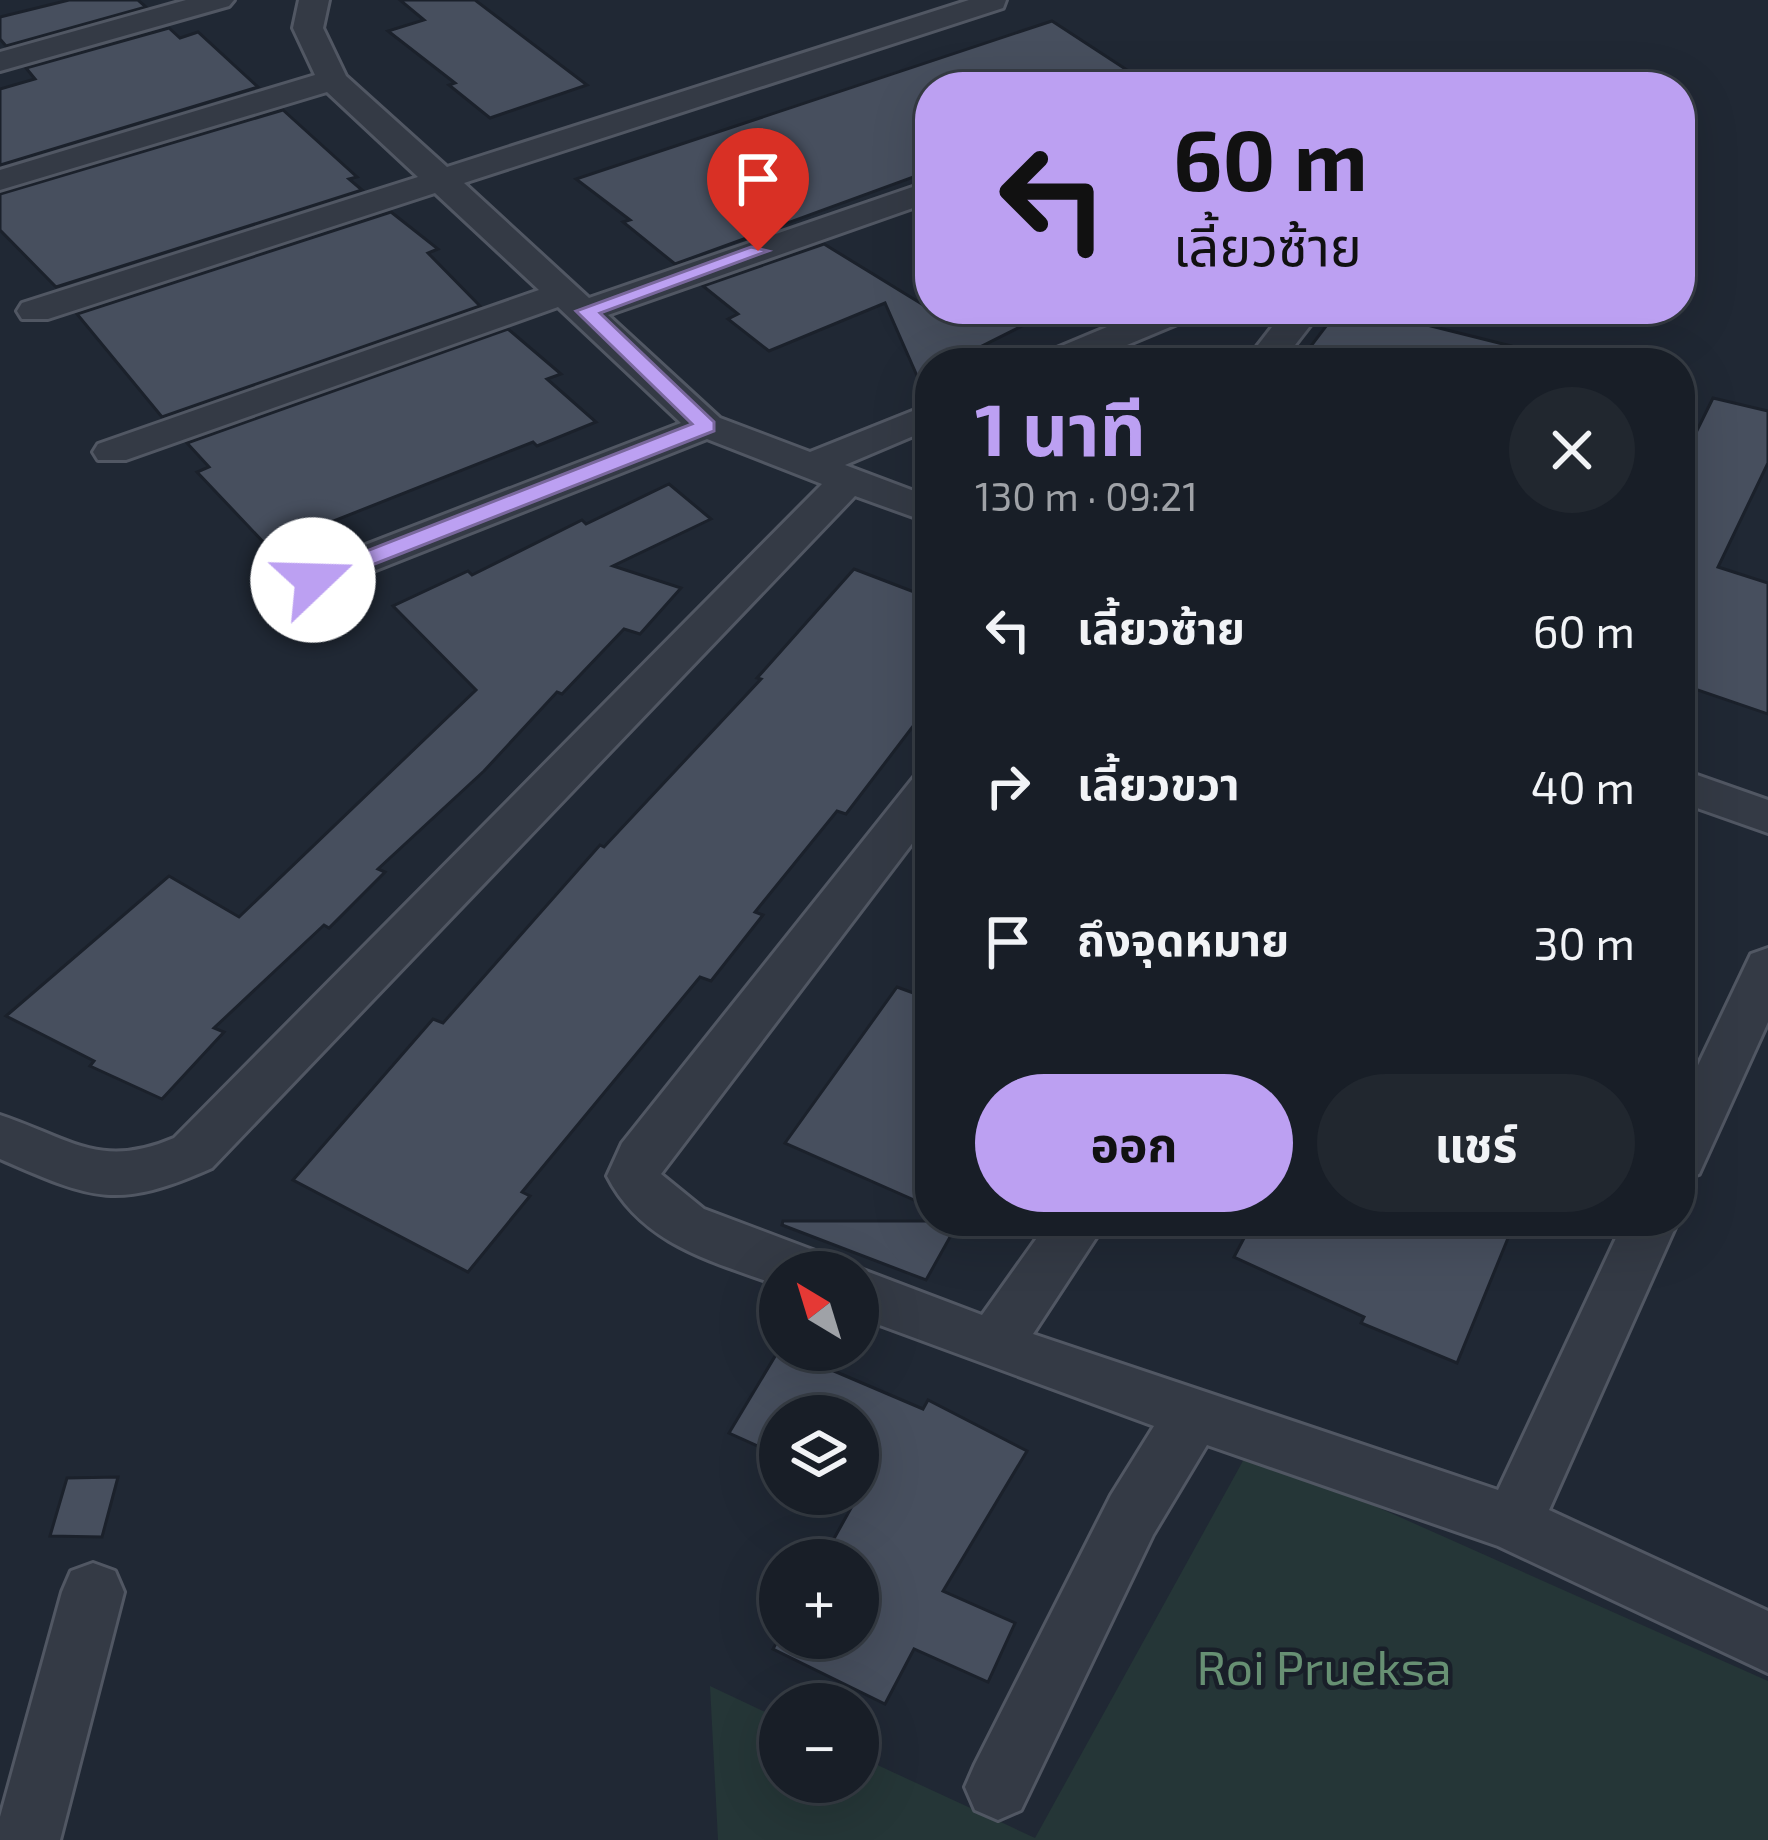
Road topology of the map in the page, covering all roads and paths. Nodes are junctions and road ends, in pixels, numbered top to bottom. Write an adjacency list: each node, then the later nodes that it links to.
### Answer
1 (219, 0): 4 (street)
2 (314, 0): 5 (street)
3 (993, 2): 7 (street)
4 (0, 62)
5 (333, 80): 6 (street); 7 (street)
6 (0, 180)
7 (444, 181): 9 (street); 10 (street)
8 (915, 196): 9 (street)
9 (576, 302): 16 (street); 17 (street)
10 (35, 310)
11 (1145, 324): 13 (street)
12 (1293, 324): 14 (street)
13 (1089, 348)
14 (1274, 348)
15 (915, 424): 18 (street)
16 (707, 426): 18 (street); 20 (street)
17 (112, 452)
18 (829, 473): 19 (street); 26 (street)
19 (915, 505)
20 (313, 580)
21 (1695, 790): 23 (street)
22 (915, 807): 29 (street)
23 (1768, 817)
24 (1768, 967): 25 (street)
25 (1695, 1126)
26 (0, 1136)
27 (1069, 1236): 31 (street)
28 (1645, 1236): 33 (street)
29 (759, 1253)
30 (879, 1300): 31 (street)
31 (993, 1345): 32 (street)
32 (1196, 1411): 33 (street); 36 (street)
33 (1513, 1523): 35 (street)
34 (93, 1592): 37 (street)
35 (1768, 1643)
36 (998, 1787)
37 (27, 1840)

